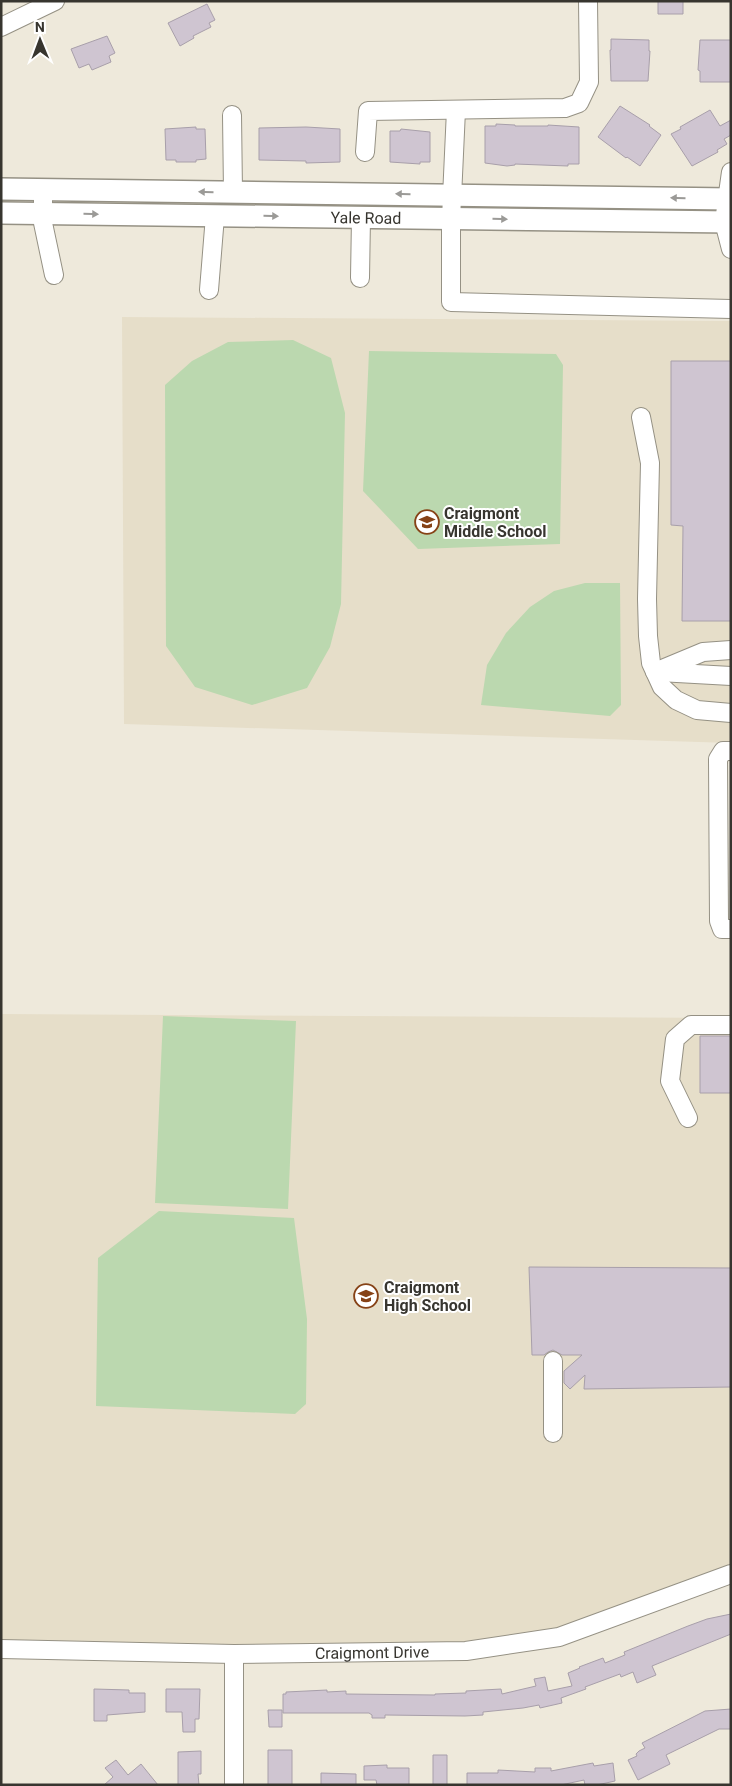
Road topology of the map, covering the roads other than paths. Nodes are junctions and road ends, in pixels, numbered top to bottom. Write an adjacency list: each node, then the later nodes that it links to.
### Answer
1 (55, 1): 3 (street)
2 (588, 1): 4 (street)
3 (1, 27)
4 (456, 110): 6 (street); 11 (street)
5 (232, 116): 10 (street)
6 (365, 152)
7 (731, 172): 12 (street)
8 (1, 190): 9 (main road, Yale Road)
9 (43, 190): 10 (main road, Yale Road, one-way to 9); 14 (street)
10 (233, 192): 11 (main road, Yale Road, one-way to 10)
11 (452, 195): 12 (main road, Yale Road, one-way to 11); 17 (street)
12 (729, 199): 18 (street)
13 (1, 213): 14 (main road, Yale Road)
14 (43, 213): 15 (main road, Yale Road, one-way to 15); 20 (street)
15 (215, 216): 16 (main road, Yale Road, one-way to 16); 22 (street)
16 (361, 218): 17 (main road, Yale Road); 21 (street)
17 (451, 218): 18 (main road, Yale Road, one-way to 18); 23 (street)
18 (728, 222): 19 (street)
19 (731, 249)
20 (54, 275)
21 (360, 278)
22 (209, 290)
23 (731, 309)
24 (641, 417): 26 (street)
25 (731, 650): 26 (street)
26 (655, 672): 27 (street); 28 (street)
27 (731, 676)
28 (731, 713)
29 (731, 751): 30 (street)
30 (731, 929)
31 (731, 1025): 32 (street)
32 (688, 1118)
33 (553, 1361): 34 (street)
34 (553, 1433)
35 (731, 1574): 37 (street, Craigmont Drive)
36 (1, 1649): 37 (street, Craigmont Drive)
37 (234, 1654): 38 (street)
38 (234, 1785)

